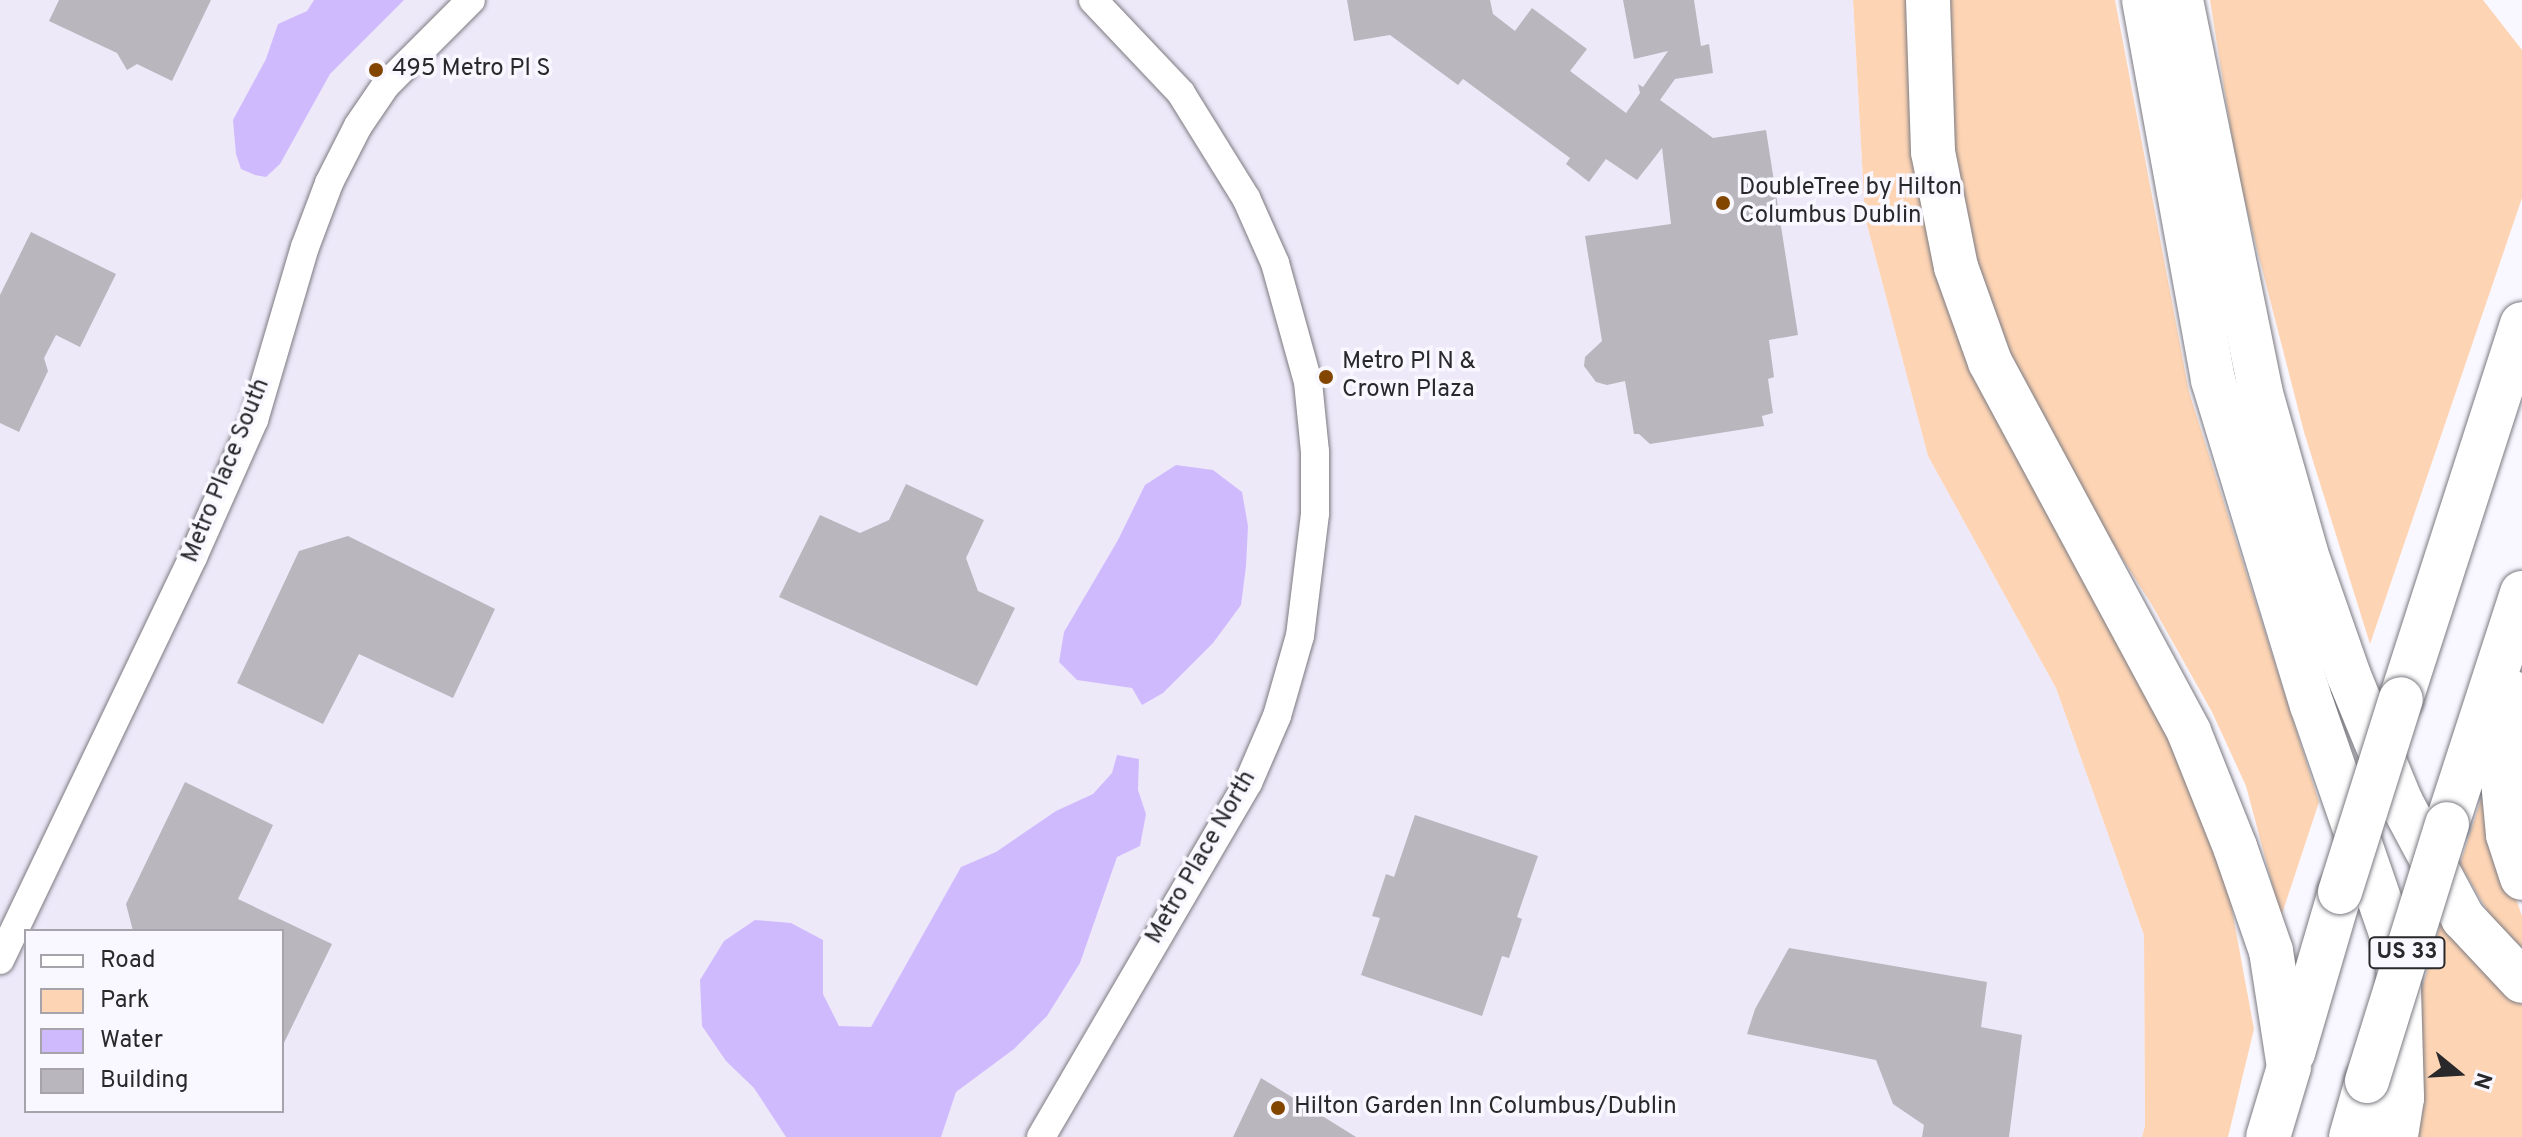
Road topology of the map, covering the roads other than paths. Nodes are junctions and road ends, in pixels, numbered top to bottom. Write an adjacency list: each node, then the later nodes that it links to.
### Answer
1 (471, 0): 10 (street, Metro Place South)
2 (1093, 0): 13 (street, Metro Place North)
3 (1928, 0): 12 (main road)
4 (2144, 0): 16 (main road)
5 (2181, 0): 11 (main road)
6 (2522, 324): 12 (main road, bridge)
7 (2522, 593): 15 (main road, US 33, bridge)
8 (2522, 651): 9 (main road)
9 (2522, 878)
10 (0, 960)
11 (2522, 981)
12 (2289, 1067): 14 (main road)
13 (1041, 1137)
14 (2268, 1137)
15 (2351, 1137)
16 (2396, 1137)

